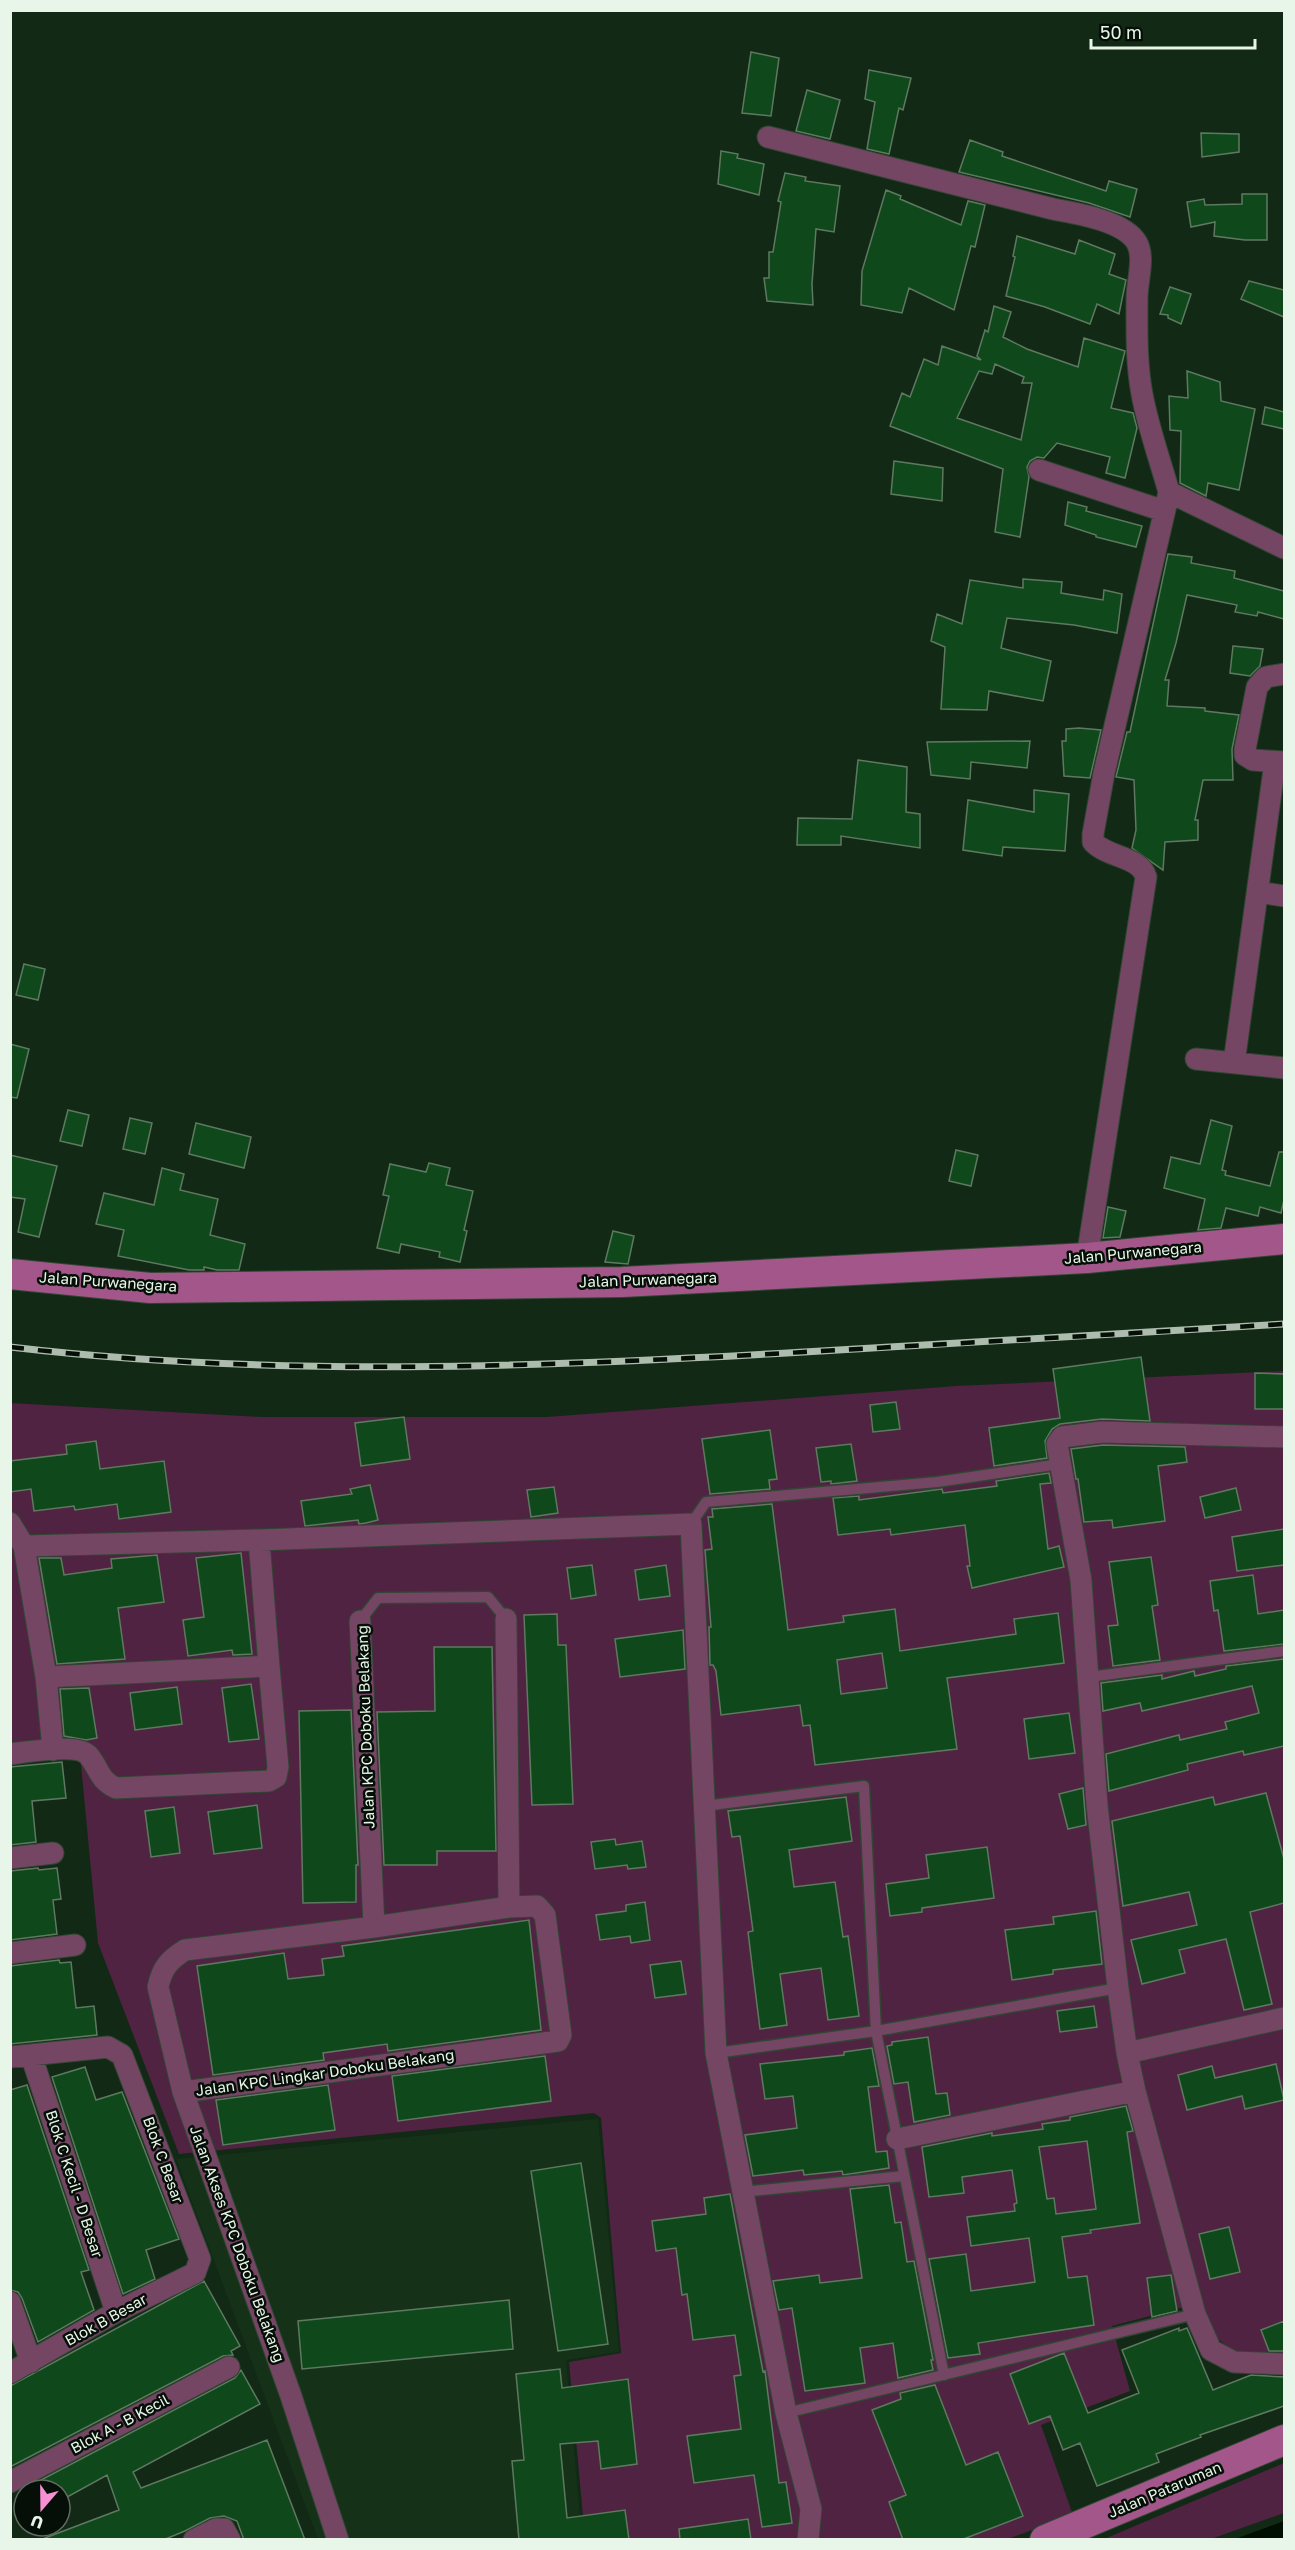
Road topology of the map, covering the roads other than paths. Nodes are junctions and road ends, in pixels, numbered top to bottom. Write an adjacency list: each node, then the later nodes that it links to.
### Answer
1 (768, 137): 3 (street)
2 (1039, 470): 3 (street)
3 (1167, 501): 4 (street); 13 (street)
4 (1284, 548)
5 (1284, 674): 6 (street)
6 (1280, 762): 7 (street)
7 (1258, 892): 8 (street); 10 (street)
8 (1284, 896)
9 (1196, 1059): 10 (street)
10 (1234, 1063): 11 (street)
11 (1284, 1068)
12 (1284, 1239): 13 (street, Jalan Purwanegara)
13 (1087, 1258): 14 (street, Jalan Purwanegara)
14 (10, 1274)
15 (1284, 1437): 16 (street)
16 (1060, 1464): 18 (lane); 26 (street)
17 (10, 1523): 20 (street)
18 (691, 1524): 19 (street); 29 (street)
19 (259, 1540): 20 (street); 24 (street)
20 (24, 1546): 25 (street)
21 (506, 1619): 22 (lane, Jalan KPC Doboku Belakang); 32 (street, Jalan KPC Doboku Belakang)
22 (360, 1621): 33 (street, Jalan KPC Doboku Belakang)
23 (1284, 1651): 26 (lane)
24 (269, 1666): 25 (street); 27 (street)
25 (46, 1677): 27 (street)
26 (1089, 1677): 36 (street)
27 (53, 1750): 28 (street)
28 (10, 1754)
29 (704, 1806): 38 (lane); 39 (street)
30 (53, 1853): 31 (street)
31 (10, 1858)
32 (509, 1906): 33 (street, Jalan KPC Lingkar Doboku Belakang); 43 (street, Jalan KPC Lingkar Doboku Belakang)
33 (374, 1927): 43 (street, Jalan KPC Lingkar Doboku Belakang)
34 (75, 1945): 35 (street)
35 (10, 1953)
36 (1118, 1988): 38 (lane); 40 (street)
37 (1284, 2018): 40 (street)
38 (876, 2031): 39 (lane); 44 (lane)
39 (716, 2053): 46 (street)
40 (1127, 2053): 42 (street)
41 (21, 2056): 47 (street, Blok C Besar); 49 (street, Blok C Kecil - D Besar)
42 (1135, 2091): 44 (street); 50 (street)
43 (183, 2092): 61 (street, Jalan Akses KPC Doboku Belakang)
44 (897, 2139): 45 (lane)
45 (904, 2176): 46 (lane); 55 (lane)
46 (742, 2192): 56 (street)
47 (199, 2266): 49 (street, Blok B Besar)
48 (10, 2302): 51 (street)
49 (116, 2312): 51 (street, Blok B Besar)
50 (1195, 2314): 52 (street); 55 (lane)
51 (31, 2362): 54 (street, Blok B Besar)
52 (1284, 2364)
53 (229, 2367): 58 (street, Blok A - B Kecil)
54 (10, 2373)
55 (944, 2374): 56 (lane)
56 (786, 2413): 62 (street)
57 (1284, 2440): 63 (street, Jalan Pataruman)
58 (10, 2482)
59 (194, 2540): 60 (street)
60 (230, 2540)
61 (338, 2540)
62 (808, 2540)
63 (1045, 2540)

